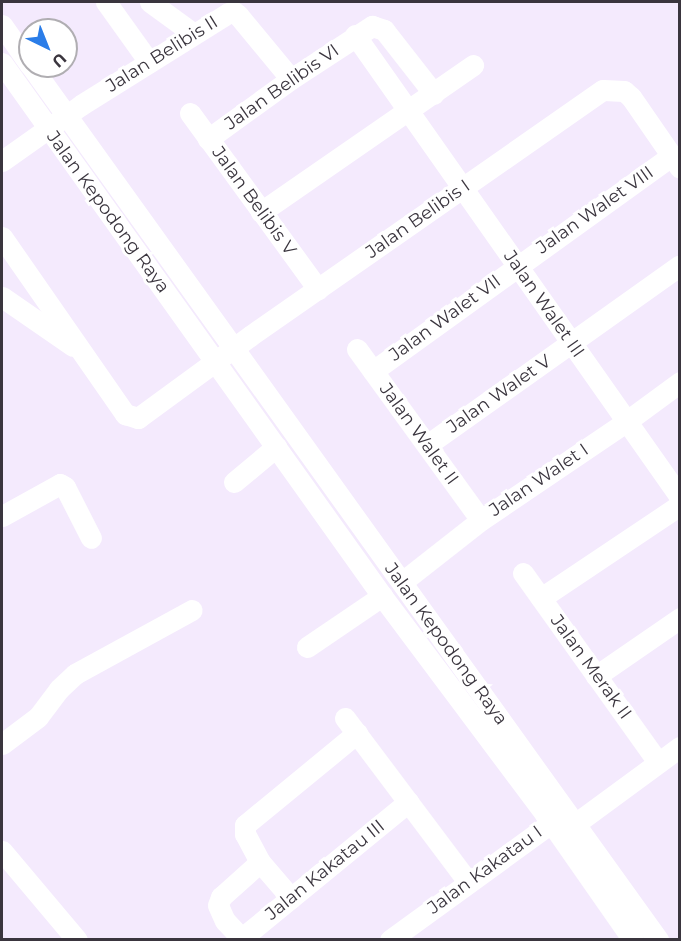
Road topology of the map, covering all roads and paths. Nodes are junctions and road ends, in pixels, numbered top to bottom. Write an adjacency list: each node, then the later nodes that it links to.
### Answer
1 (106, 2): 7 (street)
2 (150, 2): 4 (street)
3 (2, 25): 6 (street, Jalan Kepodong Raya)
4 (194, 34): 7 (street, Jalan Belibis II); 11 (street, Jalan Belibis II)
5 (355, 35): 11 (street, Jalan Belibis VI); 12 (street); 13 (street, Jalan Walet III)
6 (18, 48)
7 (149, 62): 15 (street, Jalan Belibis II)
8 (2, 63): 16 (street, Jalan Kepodong Raya)
9 (473, 65): 12 (street)
10 (39, 78): 15 (street, Jalan Kepodong Raya)
11 (291, 79): 17 (street, Jalan Belibis VI)
12 (434, 93): 13 (street)
13 (409, 112): 20 (street, Jalan Walet III); 21 (street)
14 (190, 114): 17 (street, Jalan Belibis V)
15 (66, 115): 16 (street, Jalan Belibis II); 28 (street, Jalan Kepodong Raya)
16 (47, 127): 18 (street, Jalan Belibis II); 31 (street, Jalan Kepodong Raya)
17 (208, 139): 21 (street, Jalan Belibis V)
18 (2, 161)
19 (676, 161): 20 (street, Jalan Belibis I); 23 (street, Jalan Walet VIII)
20 (462, 187): 23 (street, Jalan Walet III); 25 (street, Jalan Belibis I)
21 (261, 212): 25 (street, Jalan Belibis V)
22 (2, 237): 30 (street)
23 (517, 265): 27 (street, Jalan Walet III); 32 (street, Jalan Walet VII)
24 (680, 265): 27 (street, Jalan Walet V)
25 (318, 289): 28 (street, Jalan Belibis I)
26 (2, 297): 30 (street)
27 (572, 343): 34 (street, Jalan Walet III); 35 (street, Jalan Walet V)
28 (233, 348): 31 (street); 44 (street, Jalan Kepodong Raya)
29 (357, 349): 32 (street, Jalan Walet II)
30 (83, 353): 31 (street)
31 (214, 361): 36 (street, Jalan Kepodong Raya)
32 (373, 371): 35 (street, Jalan Walet II)
33 (680, 382): 34 (street, Jalan Walet I)
34 (627, 421): 38 (street, Jalan Walet III); 41 (street, Jalan Walet I)
35 (427, 445): 41 (street, Jalan Walet II)
36 (276, 447): 37 (street); 45 (street, Jalan Kepodong Raya)
37 (234, 482)
38 (680, 497)
39 (680, 505): 46 (street)
40 (2, 516): 42 (street)
41 (481, 519): 44 (street, Jalan Walet I)
42 (91, 538)
43 (523, 573): 46 (street, Jalan Merak II)
44 (402, 582): 55 (street, Jalan Kepodong Raya)
45 (382, 596): 49 (street); 55 (street, Jalan Kepodong Raya)
46 (541, 598): 50 (street, Jalan Merak II)
47 (192, 610): 51 (street)
48 (680, 618): 50 (street)
49 (307, 647)
50 (596, 675): 53 (street, Jalan Merak II)
51 (2, 744)
52 (680, 747): 53 (street)
53 (658, 762): 56 (street)
54 (408, 802): 58 (street); 59 (street); 60 (street, Jalan Kakatau III)
55 (552, 814): 56 (street, Jalan Kepodong Raya); 59 (street, Jalan Kakatau I)
56 (575, 835): 64 (street, Jalan Kepodong Raya); 65 (street, Jalan Kepodong Raya)
57 (2, 851): 61 (street)
58 (260, 862): 60 (street); 62 (street)
59 (468, 882): 63 (street, Jalan Kakatau I)
60 (291, 898): 62 (street, Jalan Kakatau III)
61 (77, 939)
62 (243, 939)
63 (390, 939)
64 (633, 939)
65 (658, 939)

